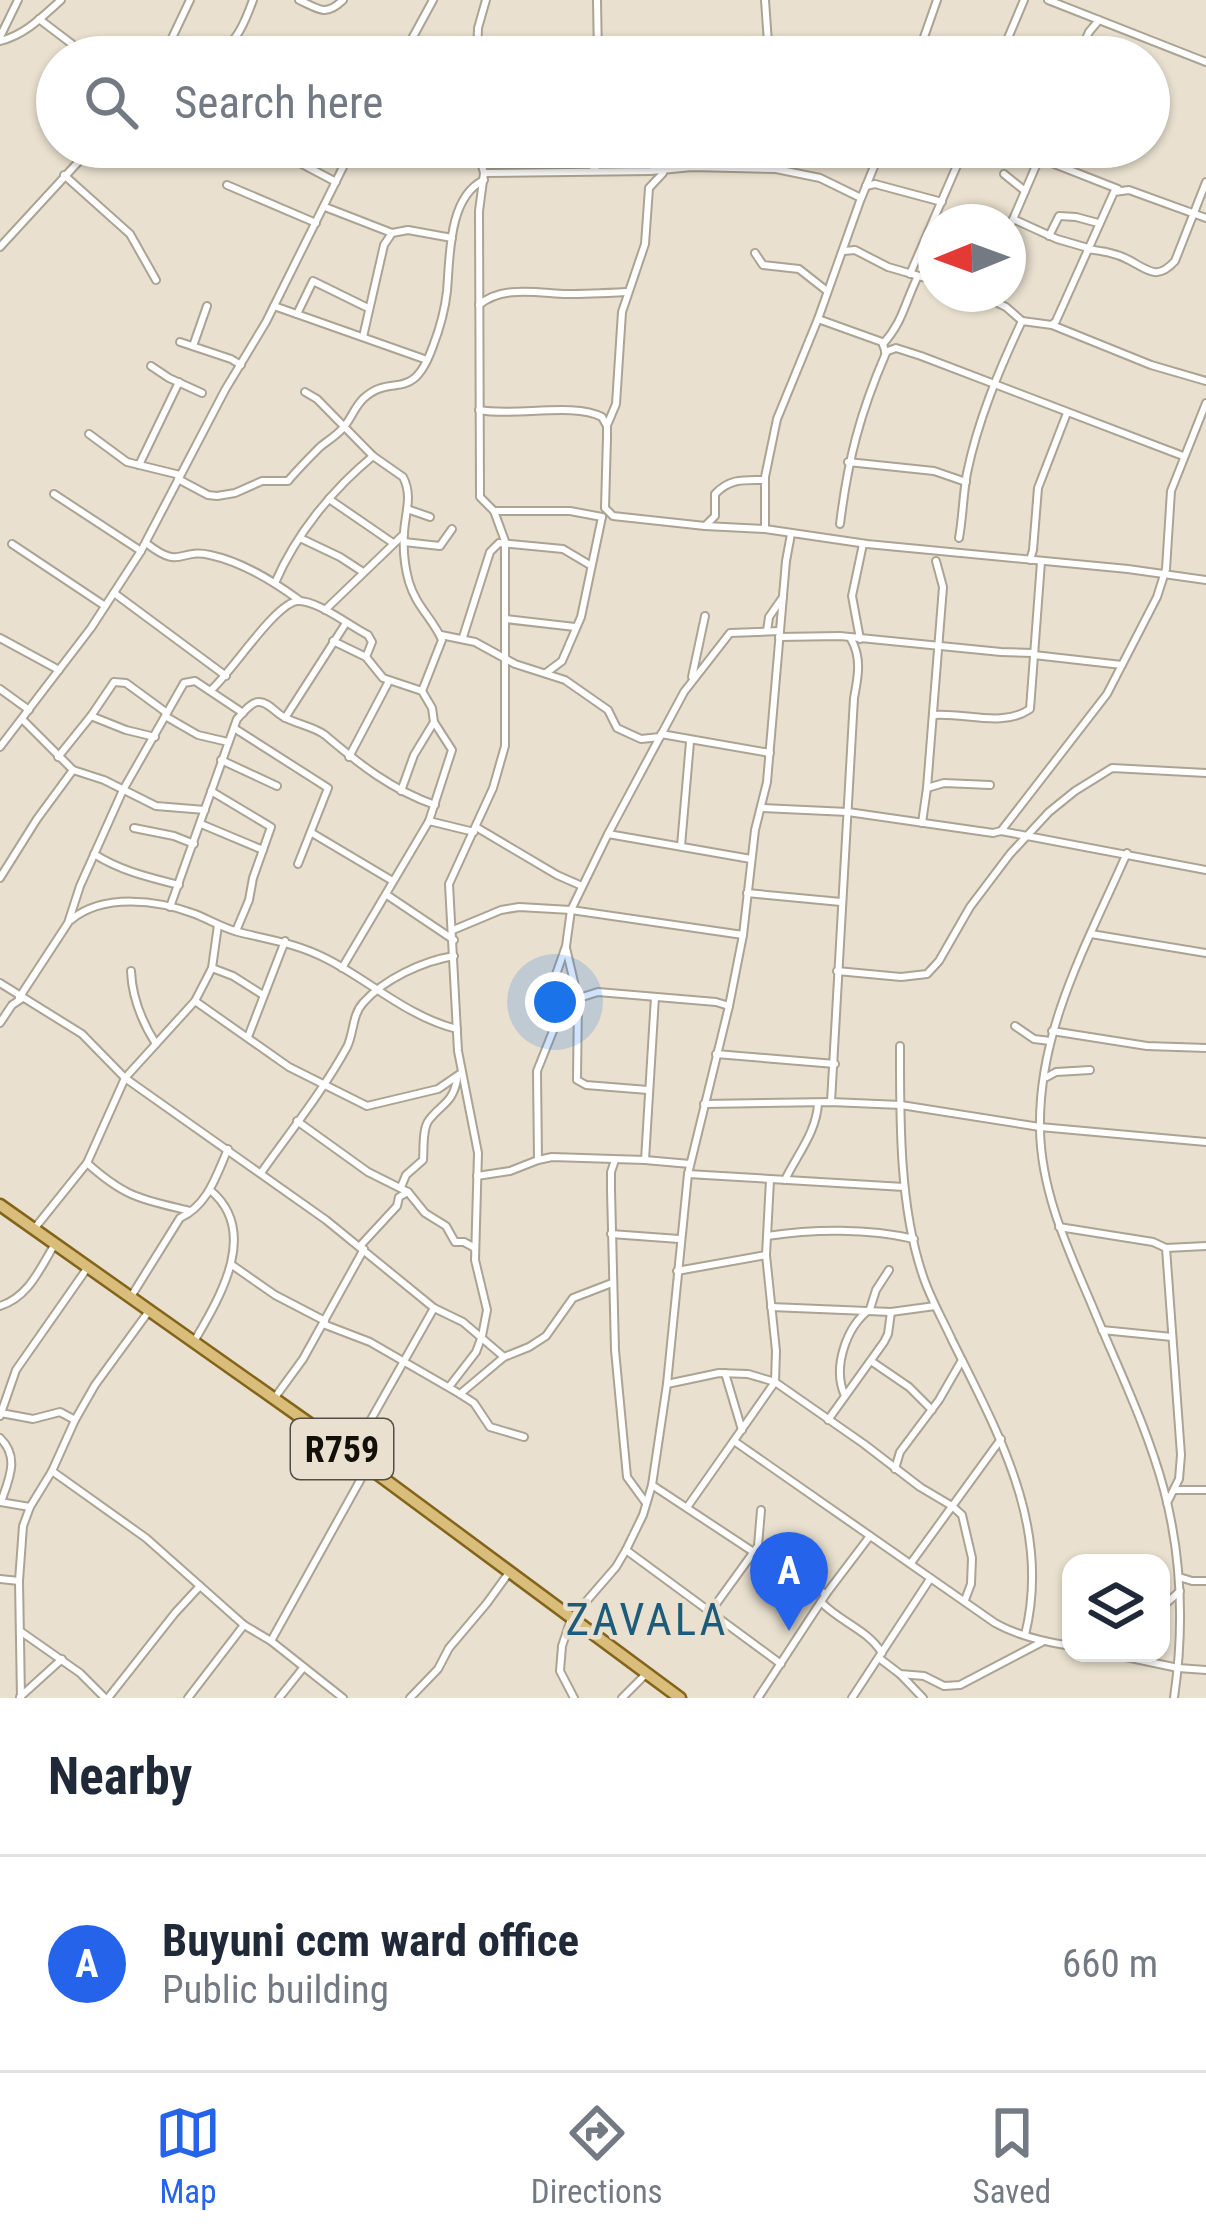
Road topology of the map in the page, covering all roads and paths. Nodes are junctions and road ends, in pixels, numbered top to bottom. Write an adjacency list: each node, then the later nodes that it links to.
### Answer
1 (18, 0): 27 (street)
2 (61, 0): 14 (street)
3 (190, 0): 17 (street)
4 (253, 0): 18 (street)
5 (299, 0): 6 (street)
6 (343, 0)
7 (433, 0): 19 (street)
8 (486, 0): 20 (street)
9 (597, 0): 21 (street)
10 (765, 0): 22 (street)
11 (937, 0): 23 (street)
12 (1024, 0): 24 (street)
13 (1048, 0): 15 (street)
14 (39, 19): 16 (street); 27 (street)
15 (1099, 20): 25 (street); 26 (street)
16 (61, 36)
17 (174, 36)
18 (238, 36)
19 (413, 36)
20 (478, 36)
21 (598, 36)
22 (768, 36)
23 (924, 36)
24 (1009, 36)
25 (1087, 36)
26 (1140, 36)
27 (0, 39)
28 (1170, 48): 29 (street)
29 (1206, 62)
30 (71, 168): 45 (street)
31 (310, 168): 46 (street)
32 (343, 168): 46 (street)
33 (475, 168): 42 (street)
34 (482, 168): 42 (street)
35 (594, 168): 43 (street)
36 (873, 168): 49 (street)
37 (956, 168): 53 (street)
38 (1035, 168): 51 (street)
39 (1064, 168): 50 (street)
40 (668, 169): 41 (street); 43 (street); 71 (street)
41 (772, 169): 52 (street)
42 (483, 172): 43 (street); 63 (street); 73 (street)
43 (590, 172)
44 (1004, 174): 51 (street)
45 (64, 175): 64 (street); 70 (street)
46 (336, 182): 55 (street)
47 (1206, 182): 56 (street)
48 (227, 185): 58 (street)
49 (866, 186): 52 (street); 53 (street)
50 (1118, 189): 56 (street); 59 (street)
51 (1025, 191): 54 (street)
52 (861, 198): 66 (street)
53 (942, 202): 68 (street)
54 (1019, 204)
55 (325, 207): 58 (street); 61 (street)
56 (1193, 214): 57 (street); 65 (street)
57 (1206, 218)
58 (316, 223): 75 (street)
59 (1099, 224): 62 (street); 65 (street)
60 (1026, 225): 62 (street)
61 (392, 233): 63 (street); 76 (street)
62 (1049, 236): 65 (street)
63 (452, 238): 86 (street)
64 (0, 247)
65 (1088, 249): 81 (street)
66 (843, 252): 68 (street); 72 (street)
67 (755, 253): 72 (street)
68 (914, 275): 69 (street); 85 (street)
69 (918, 276)
70 (156, 280)
71 (627, 292): 73 (street); 97 (street)
72 (828, 292): 79 (street)
73 (479, 305): 95 (street)
74 (207, 306): 84 (street)
75 (274, 306): 78 (street); 87 (street)
76 (368, 308): 78 (street); 82 (street)
77 (1011, 312): 80 (street)
78 (297, 314): 82 (street)
79 (818, 319): 85 (street); 105 (street)
80 (1022, 322): 81 (street); 91 (street)
81 (1052, 325): 89 (street)
82 (363, 337): 86 (street)
83 (180, 342): 84 (street)
84 (193, 346): 87 (street)
85 (884, 348): 91 (street); 102 (street)
86 (427, 361): 98 (street)
87 (241, 365): 104 (street)
88 (151, 366): 90 (street)
89 (1206, 381)
90 (179, 382): 92 (street); 103 (street)
91 (993, 384): 96 (street); 106 (street)
92 (202, 392)
93 (304, 392): 98 (street)
94 (1206, 403): 101 (street)
95 (479, 410): 97 (street); 110 (street)
96 (1067, 412): 101 (street); 126 (street)
97 (607, 426): 111 (street)
98 (343, 428): 100 (street); 104 (street)
99 (89, 434): 103 (street)
100 (373, 456): 108 (street); 109 (street)
101 (1183, 456): 131 (street)
102 (848, 462): 106 (street); 113 (street)
103 (139, 465): 104 (street)
104 (179, 477): 125 (street)
105 (764, 480): 114 (street); 116 (street)
106 (966, 482): 120 (street)
107 (54, 494): 125 (street)
108 (329, 499): 118 (street); 122 (street)
109 (407, 509): 112 (street); 119 (street)
110 (494, 511): 111 (street); 121 (street)
111 (603, 512): 114 (street); 129 (street)
112 (430, 517)
113 (840, 524)
114 (705, 526): 116 (street)
115 (452, 529): 119 (street)
116 (765, 529): 117 (street)
117 (791, 534): 124 (street); 135 (street)
118 (300, 538): 130 (street); 133 (street)
119 (404, 538): 122 (street); 145 (street)
120 (958, 538)
121 (505, 542): 129 (street); 140 (street); 147 (street)
122 (393, 543): 130 (street)
123 (12, 544): 137 (street)
124 (863, 544): 126 (street); 148 (street)
125 (143, 547): 133 (street); 134 (street)
126 (1030, 560): 128 (street)
127 (936, 561): 150 (street)
128 (1041, 562): 131 (street); 152 (street)
129 (590, 565): 142 (street)
130 (363, 572): 138 (street)
131 (1165, 574): 132 (street); 155 (street)
132 (1206, 580)
133 (275, 583): 136 (street)
134 (114, 592): 137 (street); 158 (street)
135 (783, 596): 143 (street); 144 (street)
136 (301, 601): 138 (street); 158 (street)
137 (105, 606): 156 (street)
138 (326, 610): 141 (street)
139 (705, 616): 160 (street)
140 (505, 619): 142 (street); 154 (street)
141 (346, 623): 149 (street); 153 (street)
142 (574, 627): 157 (street)
143 (767, 631): 144 (street); 160 (street)
144 (779, 634): 148 (street); 178 (street)
145 (441, 635): 147 (street); 163 (street)
146 (0, 638): 156 (street)
147 (463, 638): 154 (street)
148 (859, 639): 150 (street); 151 (street); 151 (street)
149 (333, 641): 153 (street); 169 (street)
150 (938, 644): 152 (street); 167 (street)
151 (858, 654): 193 (street)
152 (1034, 654): 155 (street); 167 (street)
153 (366, 657): 159 (street)
154 (504, 658): 157 (street); 198 (street)
155 (1122, 665): 199 (street)
156 (58, 670): 164 (street)
157 (546, 673): 174 (street)
158 (226, 676): 162 (street)
159 (389, 681): 163 (street); 180 (street)
160 (692, 681): 174 (street)
161 (0, 689): 164 (street)
162 (210, 691): 165 (street); 166 (street)
163 (422, 691): 171 (street)
164 (29, 710): 170 (street)
165 (243, 713): 169 (street); 172 (street)
166 (166, 715): 168 (street); 173 (street); 176 (street)
167 (933, 715): 186 (street)
168 (91, 716): 173 (street); 179 (street)
169 (285, 718): 180 (street)
170 (22, 719): 177 (street); 179 (street)
171 (434, 722): 189 (street); 190 (street)
172 (234, 728): 176 (street); 200 (street)
173 (155, 736): 187 (street)
174 (661, 736): 175 (street); 201 (street)
175 (690, 741): 178 (street); 204 (street)
176 (229, 742): 181 (street)
177 (0, 747)
178 (770, 753): 191 (street)
179 (58, 757): 182 (street)
180 (349, 757): 189 (street)
181 (221, 760): 185 (street); 188 (street)
182 (73, 770): 187 (street); 211 (street)
183 (1206, 773): 202 (street)
184 (990, 785): 186 (street)
185 (277, 786)
186 (927, 788): 195 (street)
187 (123, 790): 192 (street); 207 (street)
188 (211, 791): 192 (street); 205 (street)
189 (401, 791): 190 (street)
190 (435, 805): 194 (street)
191 (760, 808): 193 (street); 208 (street)
192 (206, 810): 196 (street)
193 (848, 812): 195 (street); 217 (street)
194 (429, 821): 198 (street); 212 (street)
195 (922, 823): 199 (street)
196 (201, 824): 203 (street); 205 (street)
197 (134, 828): 203 (street)
198 (475, 830): 214 (street); 224 (street)
199 (1001, 831): 202 (street)
200 (312, 832): 209 (street); 212 (street)
201 (608, 834): 204 (street); 214 (street)
202 (1026, 838): 206 (street); 233 (street)
203 (194, 844): 213 (street)
204 (682, 846): 208 (street)
205 (263, 850): 222 (street)
206 (1126, 853): 210 (street); 223 (street)
207 (94, 854): 213 (street); 220 (street)
208 (751, 859): 215 (street)
209 (298, 864)
210 (1206, 870)
211 (0, 878)
212 (392, 881): 216 (street)
213 (179, 885): 218 (street)
214 (582, 886): 219 (street)
215 (747, 893): 217 (street); 225 (street)
216 (386, 894): 224 (street); 231 (street)
217 (841, 902): 233 (street)
218 (170, 907): 220 (street); 221 (street)
219 (571, 910): 224 (street); 225 (street); 227 (street)
220 (68, 923): 238 (street)
221 (218, 925): 222 (street); 230 (street)
222 (236, 932): 226 (street)
223 (1091, 934): 228 (street); 245 (street)
224 (453, 935): 229 (street)
225 (742, 935): 241 (street)
226 (285, 941): 231 (street); 236 (street)
227 (566, 946): 239 (street); 267 (street)
228 (1206, 953)
229 (454, 956): 235 (street); 244 (street)
230 (212, 968): 236 (street); 240 (street)
231 (342, 968): 235 (street)
232 (131, 971): 248 (street)
233 (837, 971): 252 (street)
234 (0, 983): 238 (street)
235 (378, 989): 244 (street); 257 (street)
236 (263, 995): 246 (street)
237 (655, 997): 239 (street); 241 (street); 258 (street)
238 (20, 999): 242 (street); 255 (street)
239 (578, 999): 258 (street)
240 (196, 1001): 246 (street); 248 (street)
241 (729, 1006): 251 (street)
242 (0, 1023)
243 (1015, 1026): 247 (street)
244 (457, 1029): 254 (street)
245 (1052, 1031): 247 (street); 250 (street)
246 (248, 1037): 257 (street)
247 (1050, 1041): 256 (street)
248 (156, 1044): 255 (street)
249 (900, 1046): 262 (street)
250 (1206, 1048)
251 (716, 1054): 252 (street); 261 (street)
252 (835, 1064): 259 (street)
253 (1090, 1070): 256 (street)
254 (459, 1075): 257 (street); 276 (street); 281 (street)
255 (125, 1078): 266 (street); 271 (street)
256 (1045, 1080): 264 (street)
257 (323, 1085): 263 (street)
258 (648, 1090): 270 (street)
259 (831, 1102): 260 (street); 262 (street)
260 (818, 1103): 261 (street); 278 (street)
261 (704, 1104): 272 (street)
262 (902, 1106): 264 (street); 279 (street)
263 (297, 1121): 274 (street); 281 (street)
264 (1040, 1127): 265 (street); 284 (street)
265 (1206, 1142)
266 (228, 1150): 274 (street); 280 (street)
267 (538, 1160): 268 (street); 276 (street)
268 (601, 1160): 269 (street); 273 (street)
269 (615, 1160): 270 (street); 273 (street)
270 (645, 1160): 272 (street)
271 (87, 1163): 283 (street); 285 (street)
272 (690, 1164): 275 (street)
273 (611, 1172): 286 (street)
274 (261, 1173): 292 (street)
275 (688, 1174): 277 (street); 288 (street)
276 (477, 1176): 294 (street)
277 (770, 1180): 278 (street); 287 (street)
278 (785, 1180): 279 (street)
279 (904, 1187): 289 (street)
280 (209, 1189): 283 (street); 296 (street)
281 (405, 1189): 292 (street); 294 (street)
282 (0, 1205): 285 (main road, R759)
283 (194, 1212): 301 (street)
284 (1059, 1227): 293 (street); 310 (street)
285 (34, 1229): 290 (main road, R759)
286 (611, 1234): 288 (street); 300 (street)
287 (766, 1236): 289 (street); 295 (street)
288 (681, 1239): 299 (street)
289 (914, 1239): 304 (street)
290 (56, 1244): 297 (main road, R759); 302 (street)
291 (1206, 1246): 293 (street)
292 (362, 1248): 305 (street); 309 (street)
293 (1166, 1248): 312 (street)
294 (476, 1249): 311 (street)
295 (766, 1255): 299 (street); 303 (street)
296 (232, 1265): 309 (street); 313 (street)
297 (88, 1267): 301 (main road, R759); 326 (street)
298 (889, 1270): 306 (street)
299 (677, 1271): 320 (street)
300 (612, 1283): 314 (street); 342 (street)
301 (130, 1298): 307 (main road, R759)
302 (0, 1306)
303 (771, 1306): 306 (street); 319 (street)
304 (936, 1306): 308 (street); 315 (street)
305 (434, 1308): 311 (street); 316 (street)
306 (871, 1310): 308 (street); 323 (street)
307 (149, 1311): 313 (main road, R759); 327 (street)
308 (891, 1312): 317 (street)
309 (324, 1322): 316 (street); 324 (street)
310 (1102, 1330): 312 (street); 343 (street)
311 (482, 1336): 314 (street); 321 (street)
312 (1172, 1336): 339 (street)
313 (193, 1343): 324 (main road, R759)
314 (504, 1357): 322 (street)
315 (962, 1360): 325 (street); 332 (street)
316 (405, 1361): 321 (street); 334 (street)
317 (871, 1361): 323 (street); 325 (street)
318 (725, 1373): 319 (street); 320 (street); 329 (street)
319 (775, 1382): 328 (street); 329 (street)
320 (667, 1384): 338 (street)
321 (449, 1387): 322 (street)
322 (460, 1394): 330 (street)
323 (845, 1396): 328 (street)
324 (274, 1400): 334 (main road, R759)
325 (932, 1410): 336 (street)
326 (0, 1415): 327 (street)
327 (75, 1420): 337 (street)
328 (828, 1420): 336 (street)
329 (742, 1430): 333 (street)
330 (524, 1437)
331 (0, 1438): 341 (street)
332 (1001, 1439): 345 (street); 367 (street)
333 (734, 1441): 344 (street); 348 (street)
334 (351, 1456): 335 (main road, R759)
335 (368, 1468): 352 (main road, R759); 368 (street)
336 (895, 1468): 345 (street)
337 (52, 1471): 346 (street); 358 (street)
338 (652, 1485): 342 (street); 344 (street)
339 (1174, 1490): 340 (street); 343 (street)
340 (1206, 1490)
341 (1, 1502): 346 (street)
342 (646, 1503): 349 (street)
343 (1166, 1504): 353 (street)
344 (688, 1506): 350 (street)
345 (952, 1506): 351 (street); 361 (street)
346 (30, 1508): 356 (street)
347 (761, 1510): 350 (street)
348 (870, 1535): 351 (street); 360 (street)
349 (626, 1550): 363 (street); 364 (street)
350 (752, 1552): 360 (street); 363 (street)
351 (911, 1563): 355 (street)
352 (508, 1574): 364 (main road, R759); 387 (street)
353 (1179, 1577): 357 (street); 359 (street)
354 (0, 1579): 356 (street)
355 (930, 1579): 361 (street); 371 (street)
356 (20, 1581): 366 (street)
357 (1206, 1581)
358 (200, 1586): 365 (street); 383 (street)
359 (1180, 1591): 362 (street); 376 (street)
360 (823, 1598): 371 (street); 374 (street)
361 (965, 1600): 367 (street)
362 (1170, 1600)
363 (711, 1611): 374 (street)
364 (572, 1619): 378 (main road, R759); 381 (street)
365 (244, 1625): 368 (street); 384 (street)
366 (20, 1630): 372 (street); 382 (street)
367 (1025, 1635): 369 (street)
368 (271, 1641): 375 (street)
369 (1042, 1642): 370 (street); 380 (street)
370 (1062, 1645)
371 (880, 1656): 379 (street); 391 (street)
372 (62, 1659): 382 (street); 383 (street)
373 (1162, 1662): 376 (street)
374 (781, 1664): 390 (street)
375 (303, 1668): 385 (street); 386 (street)
376 (1178, 1668): 377 (street); 393 (street)
377 (1206, 1670)
378 (646, 1674): 388 (street); 389 (main road, R759)
379 (900, 1675): 380 (street); 392 (street)
380 (943, 1691)
381 (570, 1695)
382 (20, 1697)
383 (106, 1698)
384 (188, 1698)
385 (279, 1698)
386 (343, 1698)
387 (410, 1698)
388 (622, 1698)
389 (680, 1698)
390 (758, 1698)
391 (852, 1698)
392 (923, 1698)
393 (1174, 1698)

